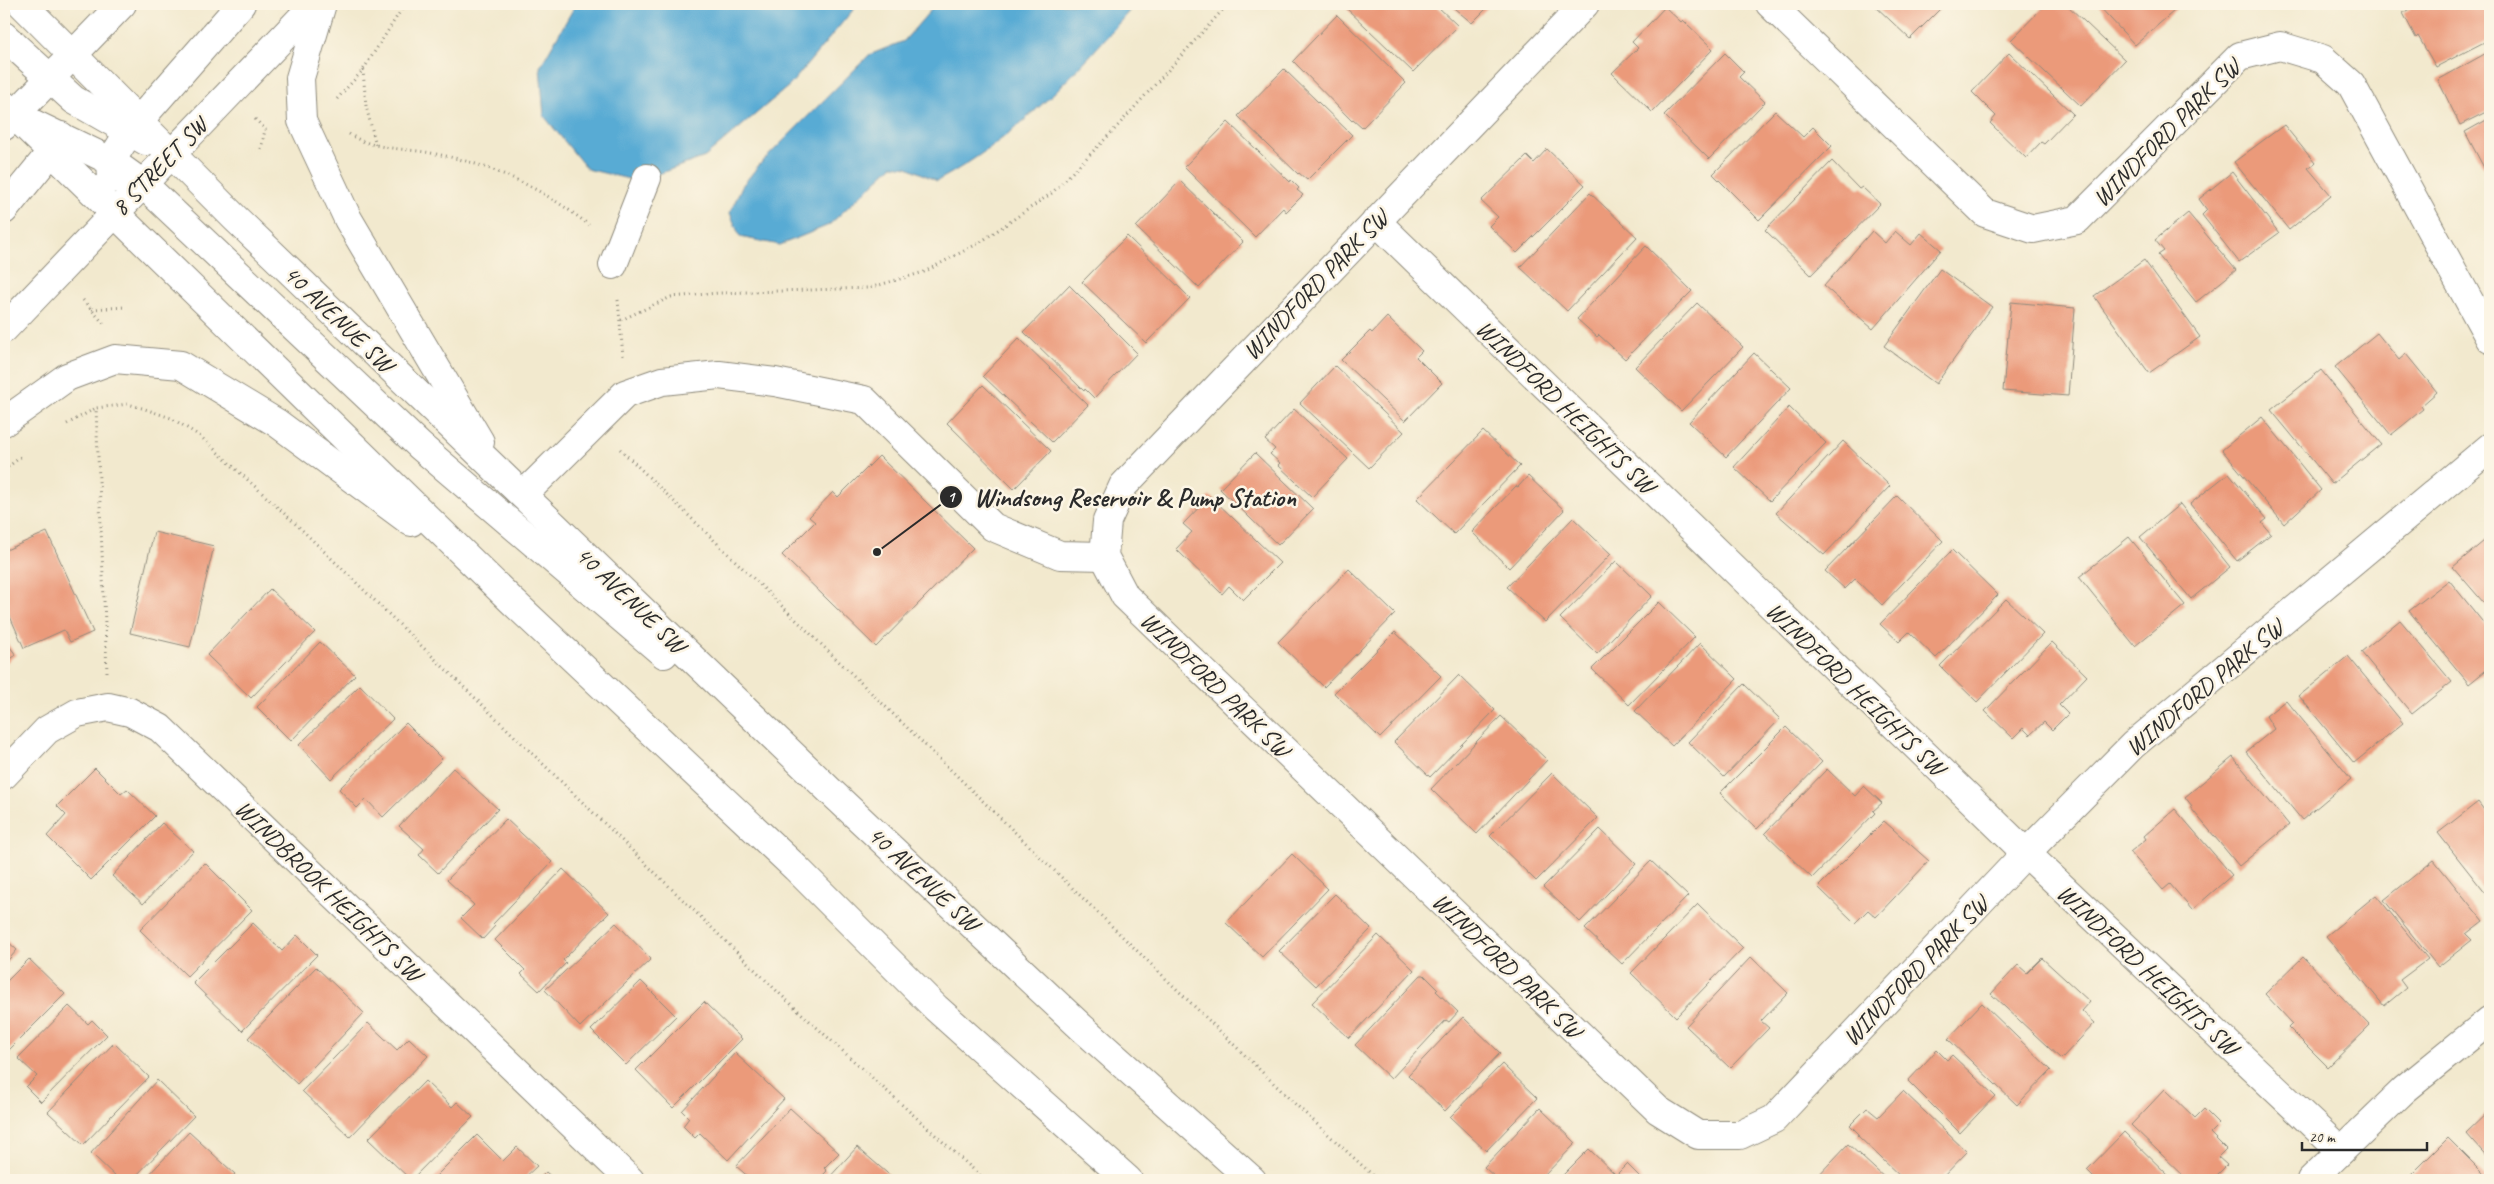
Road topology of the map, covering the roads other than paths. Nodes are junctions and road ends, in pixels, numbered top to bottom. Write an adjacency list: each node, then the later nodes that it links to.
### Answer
1 (22, 4): 9 (main road)
2 (122, 4): 9 (main road)
3 (241, 4): 13 (main road)
4 (315, 4): 15 (main road, 8 STREET SW)
5 (322, 4): 27 (main road)
6 (1585, 4): 21 (main road, WINDFORD PARK SW)
7 (1770, 4): 24 (main road, WINDFORD PARK SW)
8 (4, 36): 10 (main road, 40 AVENUE SW)
9 (73, 54): 10 (main road); 11 (main road); 13 (main road)
10 (50, 78): 11 (main road, 40 AVENUE SW); 12 (main road)
11 (74, 100): 13 (main road, 40 AVENUE SW); 14 (main road)
12 (7, 115): 14 (main road)
13 (134, 127): 15 (main road, 40 AVENUE SW); 16 (main road)
14 (56, 144): 16 (main road); 19 (main road); 20 (main road)
15 (171, 154): 18 (main road, 8 STREET SW); 27 (main road, 40 AVENUE SW)
16 (111, 161): 18 (main road); 20 (main road)
17 (647, 178): 22 (main road)
18 (143, 184): 20 (main road, 8 STREET SW); 32 (main road)
19 (4, 210)
20 (115, 212): 23 (main road, 8 STREET SW); 30 (main road)
21 (1376, 221): 29 (main road, WINDFORD PARK SW); 33 (main road, WINDFORD HEIGHTS SW)
22 (612, 265)
23 (4, 329)
24 (2490, 339)
25 (4, 422): 30 (main road)
26 (2490, 447): 33 (main road, WINDFORD PARK SW)
27 (497, 471): 28 (main road, 40 AVENUE SW)
28 (523, 495): 29 (main road); 32 (main road, 40 AVENUE SW)
29 (1104, 556): 33 (main road, WINDFORD PARK SW)
30 (511, 600): 37 (main road)
31 (4, 775): 36 (main road, WINDBROOK HEIGHTS SW)
32 (828, 789): 38 (main road, 40 AVENUE SW)
33 (2026, 853): 35 (main road, WINDFORD HEIGHTS SW)
34 (2490, 1020): 35 (main road)
35 (2341, 1151): 39 (main road)
36 (630, 1180)
37 (1128, 1180)
38 (1252, 1180)
39 (2311, 1180)

